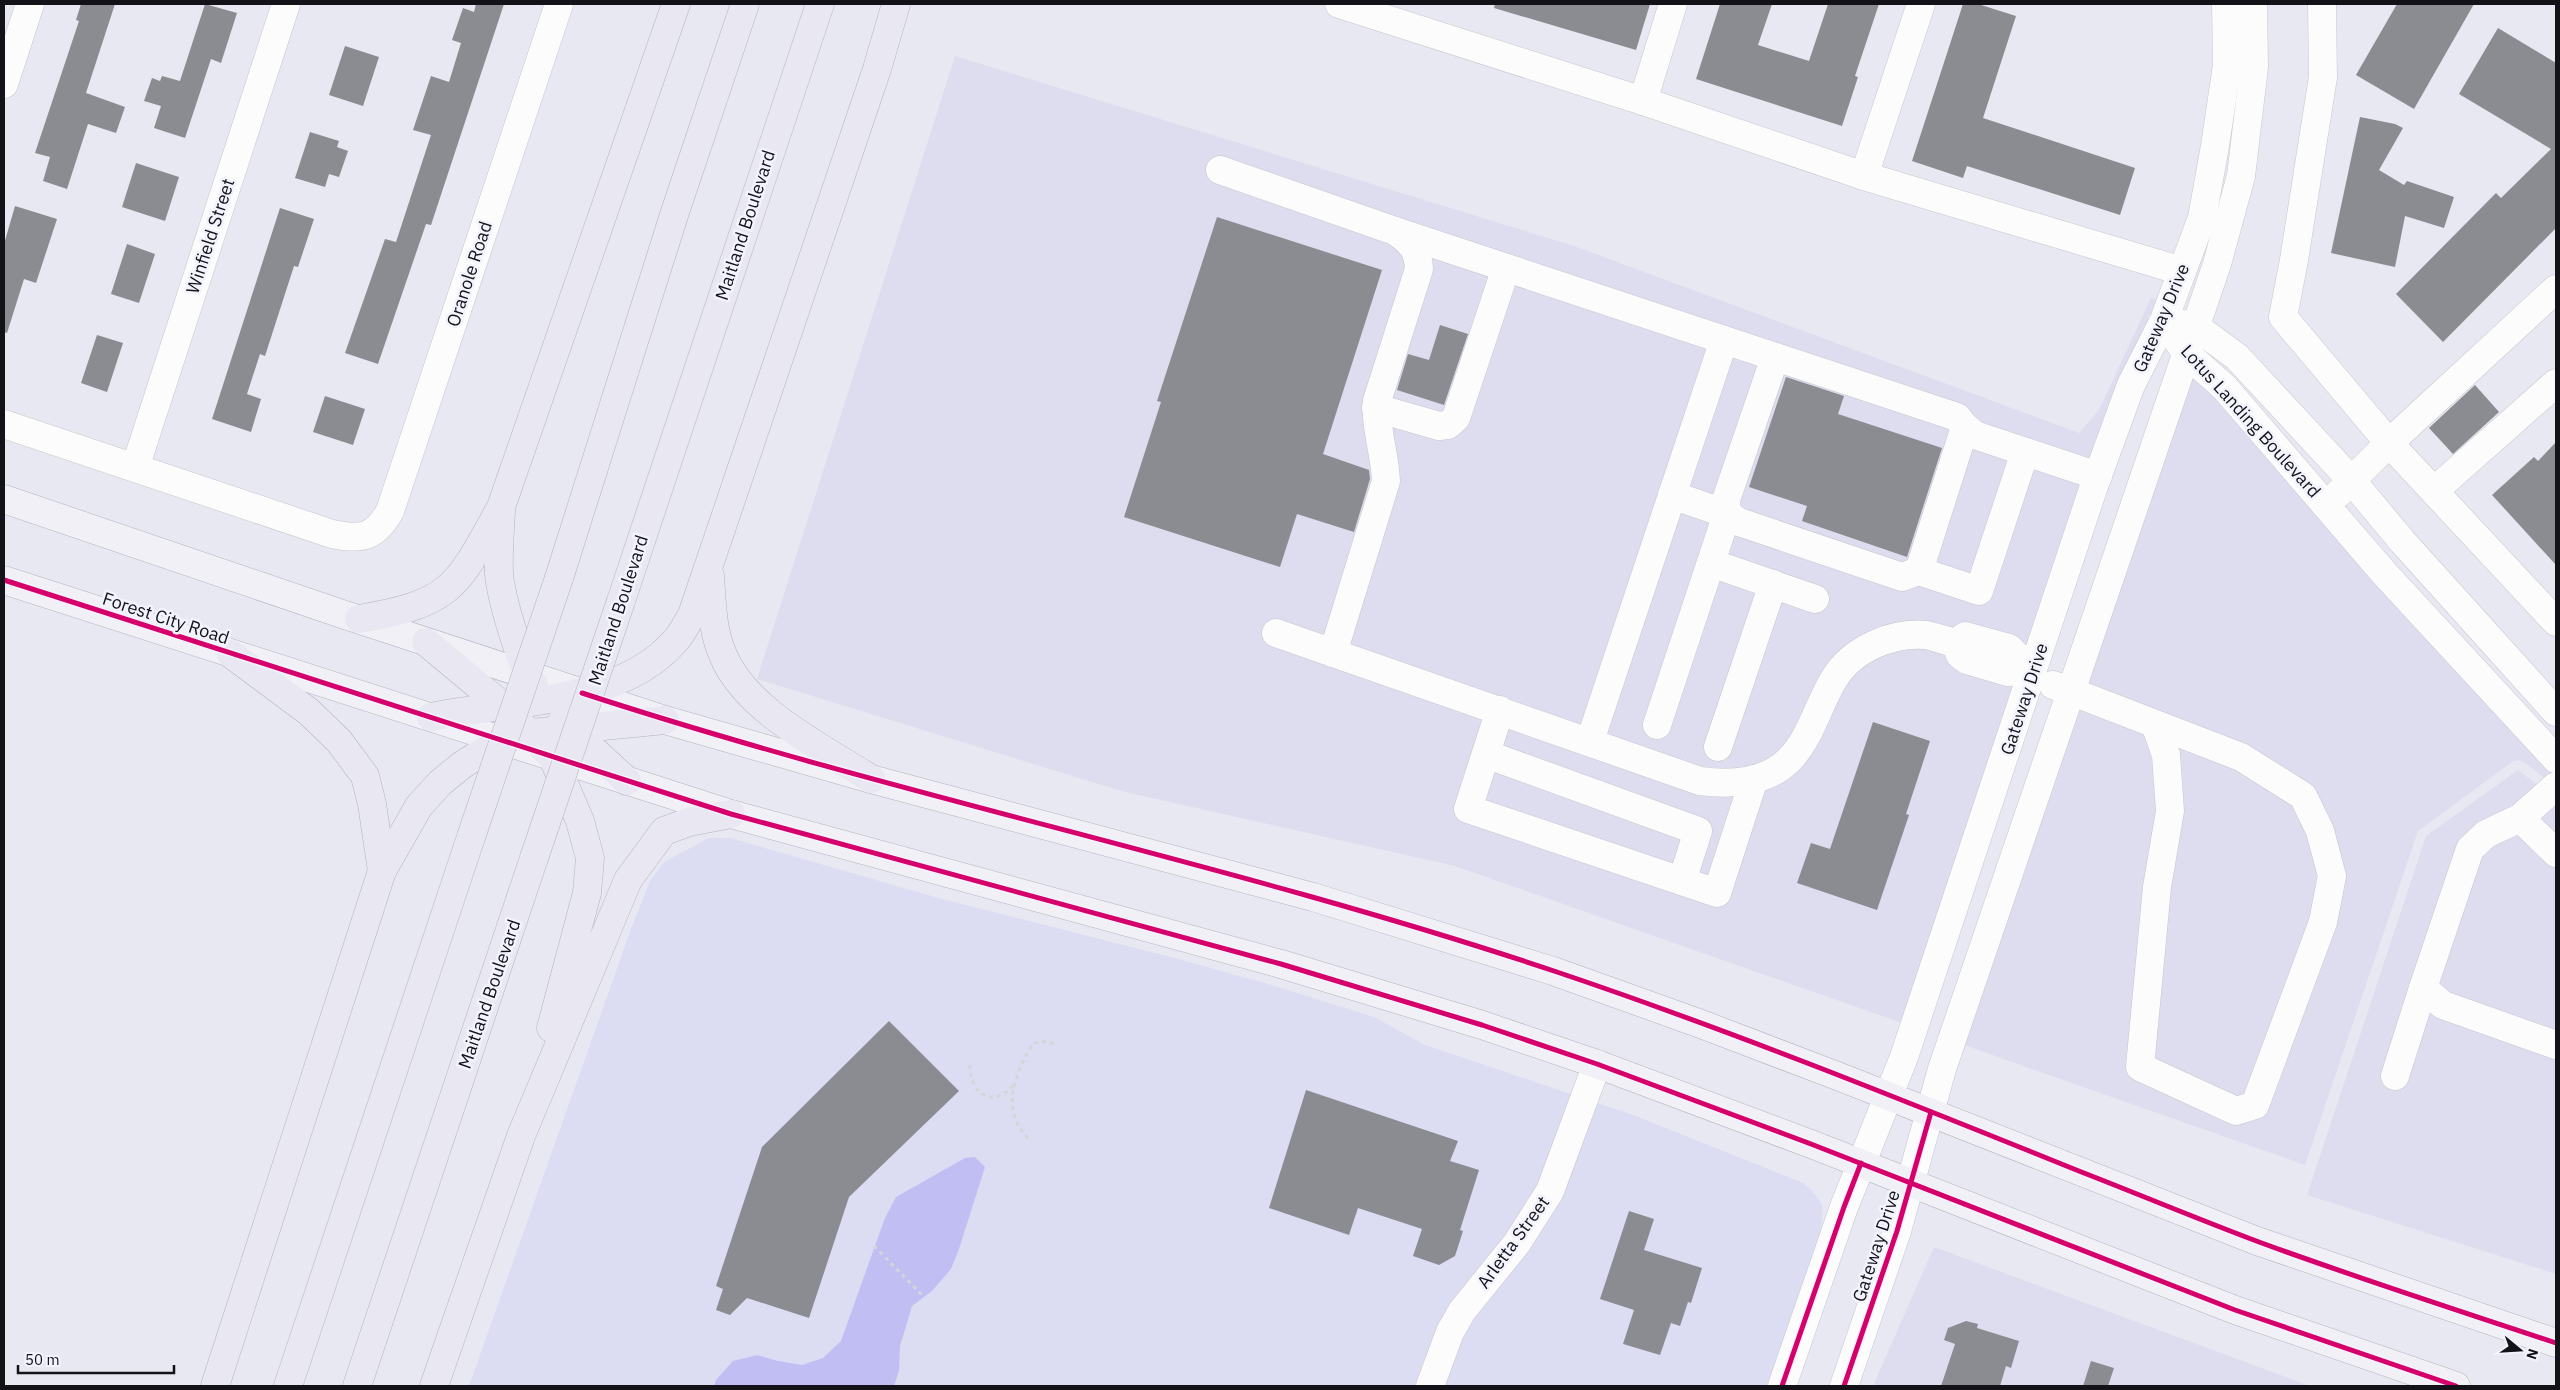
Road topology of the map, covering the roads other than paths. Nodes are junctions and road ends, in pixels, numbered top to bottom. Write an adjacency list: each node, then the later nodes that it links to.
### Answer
1 (30, 4): 14 (street)
2 (286, 4): 33 (street, Winfield Street)
3 (559, 4): 33 (street, Oranole Road)
4 (676, 4): 40 (highway)
5 (745, 4): 94 (highway, bridge)
6 (820, 4): 95 (highway, Maitland Boulevard, bridge)
7 (896, 4): 42 (highway)
8 (1673, 4): 15 (street)
9 (1921, 4): 17 (street)
10 (2226, 4): 20 (street, Gateway Drive)
11 (2253, 4): 23 (street, Gateway Drive)
12 (2322, 4): 31 (street)
13 (1346, 5): 15 (street)
14 (4, 84)
15 (1643, 102): 17 (street)
16 (1220, 170): 18 (street)
17 (1864, 176): 20 (street)
18 (1395, 231): 19 (street); 28 (street)
19 (1506, 268): 24 (street); 28 (street)
20 (2182, 270): 22 (street, Gateway Drive)
21 (2556, 289): 31 (street)
22 (2164, 320): 23 (street, Lotus Landing Boulevard); 25 (street, Lotus Landing Boulevard); 34 (street, Gateway Drive)
23 (2195, 326): 25 (street, Gateway Drive); 35 (street, Lotus Landing Boulevard)
24 (1724, 340): 26 (street); 37 (street)
25 (2186, 354): 39 (street, Lotus Landing Boulevard); 56 (street, Gateway Drive)
26 (1775, 357): 30 (street); 41 (street)
27 (2556, 383): 36 (street)
28 (1376, 408): 52 (street)
29 (4, 424): 33 (street)
30 (1964, 427): 32 (street); 44 (street)
31 (2389, 443): 35 (street); 36 (street)
32 (2026, 452): 34 (street); 44 (street)
33 (135, 468)
34 (2098, 476): 54 (street, Gateway Drive)
35 (2352, 480): 39 (street); 61 (street, Lotus Landing Boulevard)
36 (2434, 491): 49 (street)
37 (1672, 495): 41 (street); 69 (street)
38 (4, 499): 48 (main road)
39 (2328, 505): 73 (street, Lotus Landing Boulevard)
40 (501, 507): 48 (highway); 55 (highway)
41 (1727, 514): 43 (street); 44 (street)
42 (710, 560): 57 (highway); 75 (highway)
43 (1711, 562): 46 (street); 65 (street)
44 (1918, 571)
45 (4, 580): 53 (main road, Forest City Road)
46 (1773, 584): 47 (street); 70 (street)
47 (1815, 599)
48 (350, 617): 51 (main road)
49 (2556, 622)
50 (1276, 633): 52 (street)
51 (426, 642): 55 (main road); 59 (highway)
52 (1333, 653): 60 (street)
53 (231, 654): 62 (main road, Forest City Road); 81 (highway)
54 (2024, 670): 56 (street); 74 (street); 87 (street, Gateway Drive)
55 (527, 675): 57 (main road); 58 (highway)
56 (2070, 691): 64 (street); 88 (street, Gateway Drive)
57 (582, 693): 58 (highway); 63 (main road)
58 (544, 701): 59 (highway); 66 (highway)
59 (504, 707): 62 (highway); 67 (highway)
60 (1500, 710): 69 (street); 71 (street)
61 (2556, 712)
62 (431, 716): 68 (main road, Forest City Road)
63 (665, 720): 66 (highway); 75 (main road)
64 (2155, 724): 64 (street)
65 (1657, 725)
66 (568, 729): 67 (highway); 76 (highway)
67 (531, 733): 68 (highway); 72 (highway)
68 (500, 741): 72 (main road, Forest City Road); 81 (highway)
69 (1590, 741): 74 (street)
70 (1718, 747)
71 (1486, 754): 82 (street); 82 (street)
72 (553, 758): 76 (main road, Forest City Road); 89 (highway)
73 (2556, 759)
74 (1754, 778): 82 (street)
75 (871, 779): 87 (main road)
76 (627, 781): 78 (main road, Forest City Road)
77 (2556, 786): 79 (street)
78 (731, 814): 85 (main road, Forest City Road); 89 (highway)
79 (2520, 818): 80 (street); 83 (street)
80 (2556, 853)
81 (382, 871): 93 (highway)
82 (1682, 881)
83 (2423, 988): 84 (street); 86 (street)
84 (2556, 1045)
85 (1597, 1064): 90 (main road, Forest City Road); 97 (street, Arletta Street)
86 (2395, 1076)
87 (1888, 1096): 88 (main road); 90 (street, Gateway Drive)
88 (1931, 1112): 91 (street, Gateway Drive); 92 (main road)
89 (521, 1136): 96 (highway)
90 (1861, 1164): 91 (main road, Forest City Road); 98 (street, Gateway Drive)
91 (1911, 1182): 99 (street, Gateway Drive); 100 (main road, Forest City Road)
92 (2556, 1343)
93 (215, 1386)
94 (288, 1386)
95 (357, 1386)
96 (434, 1386)
97 (1430, 1386)
98 (1782, 1386)
99 (1844, 1386)
100 (2456, 1386)

